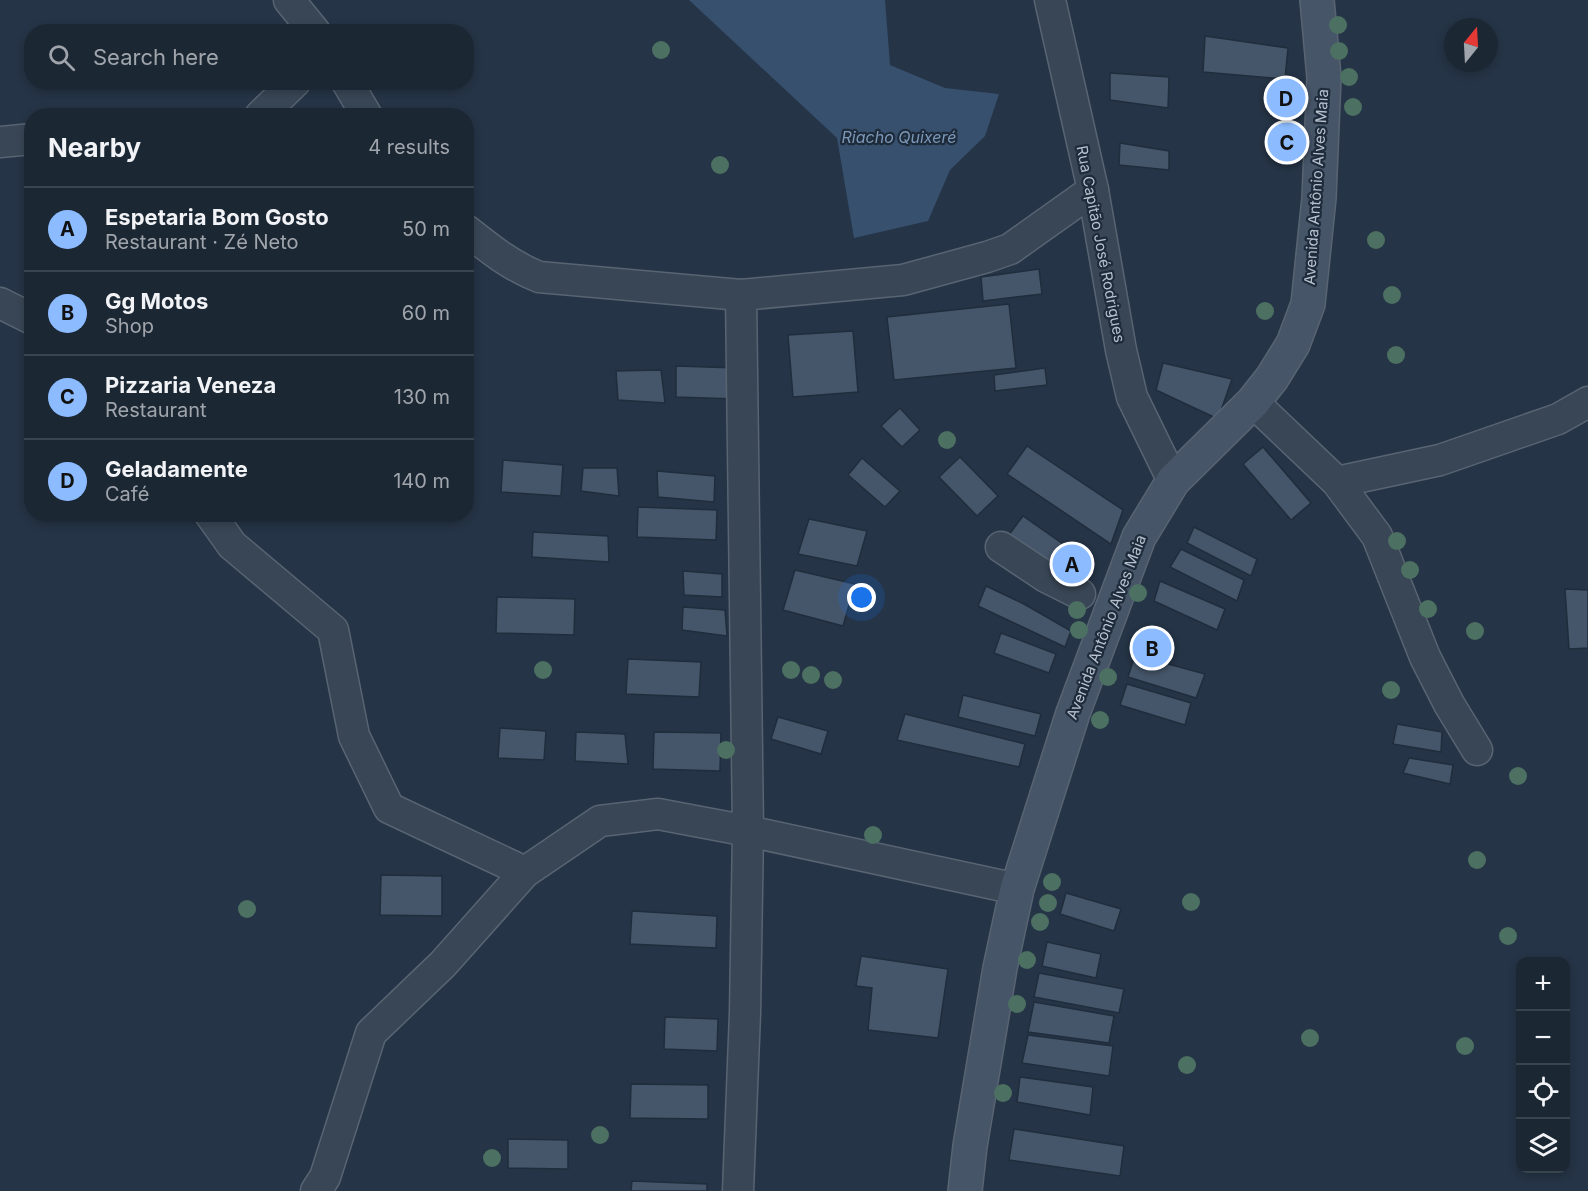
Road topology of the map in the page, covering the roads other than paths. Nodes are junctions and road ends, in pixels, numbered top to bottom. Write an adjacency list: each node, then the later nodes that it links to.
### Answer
1 (289, 0): 4 (street)
2 (1050, 0): 11 (street, Rua Capitão José Rodrigues)
3 (1317, 0): 16 (main road, Avenida Antônio Alves Maia)
4 (308, 24)
5 (287, 90): 7 (street)
6 (352, 90): 8 (street)
7 (268, 108)
8 (362, 108)
9 (24, 140): 10 (street)
10 (0, 142)
11 (1093, 190): 13 (street); 18 (street, Rua Capitão José Rodrigues)
12 (474, 236): 13 (street)
13 (741, 295): 24 (street)
14 (0, 303): 15 (street)
15 (24, 315)
16 (1253, 402): 18 (main road, Avenida Antônio Alves Maia); 19 (street)
17 (1588, 402): 19 (street)
18 (1173, 481): 26 (main road, Avenida Antônio Alves Maia)
19 (1337, 482): 23 (street)
20 (216, 522): 25 (street)
21 (1001, 547): 22 (street)
22 (1080, 594)
23 (1477, 750)
24 (748, 831): 25 (street); 26 (street); 28 (street)
25 (525, 872): 27 (street)
26 (1017, 889): 29 (main road, Avenida Antônio Alves Maia)
27 (316, 1191)
28 (738, 1191)
29 (965, 1191)

